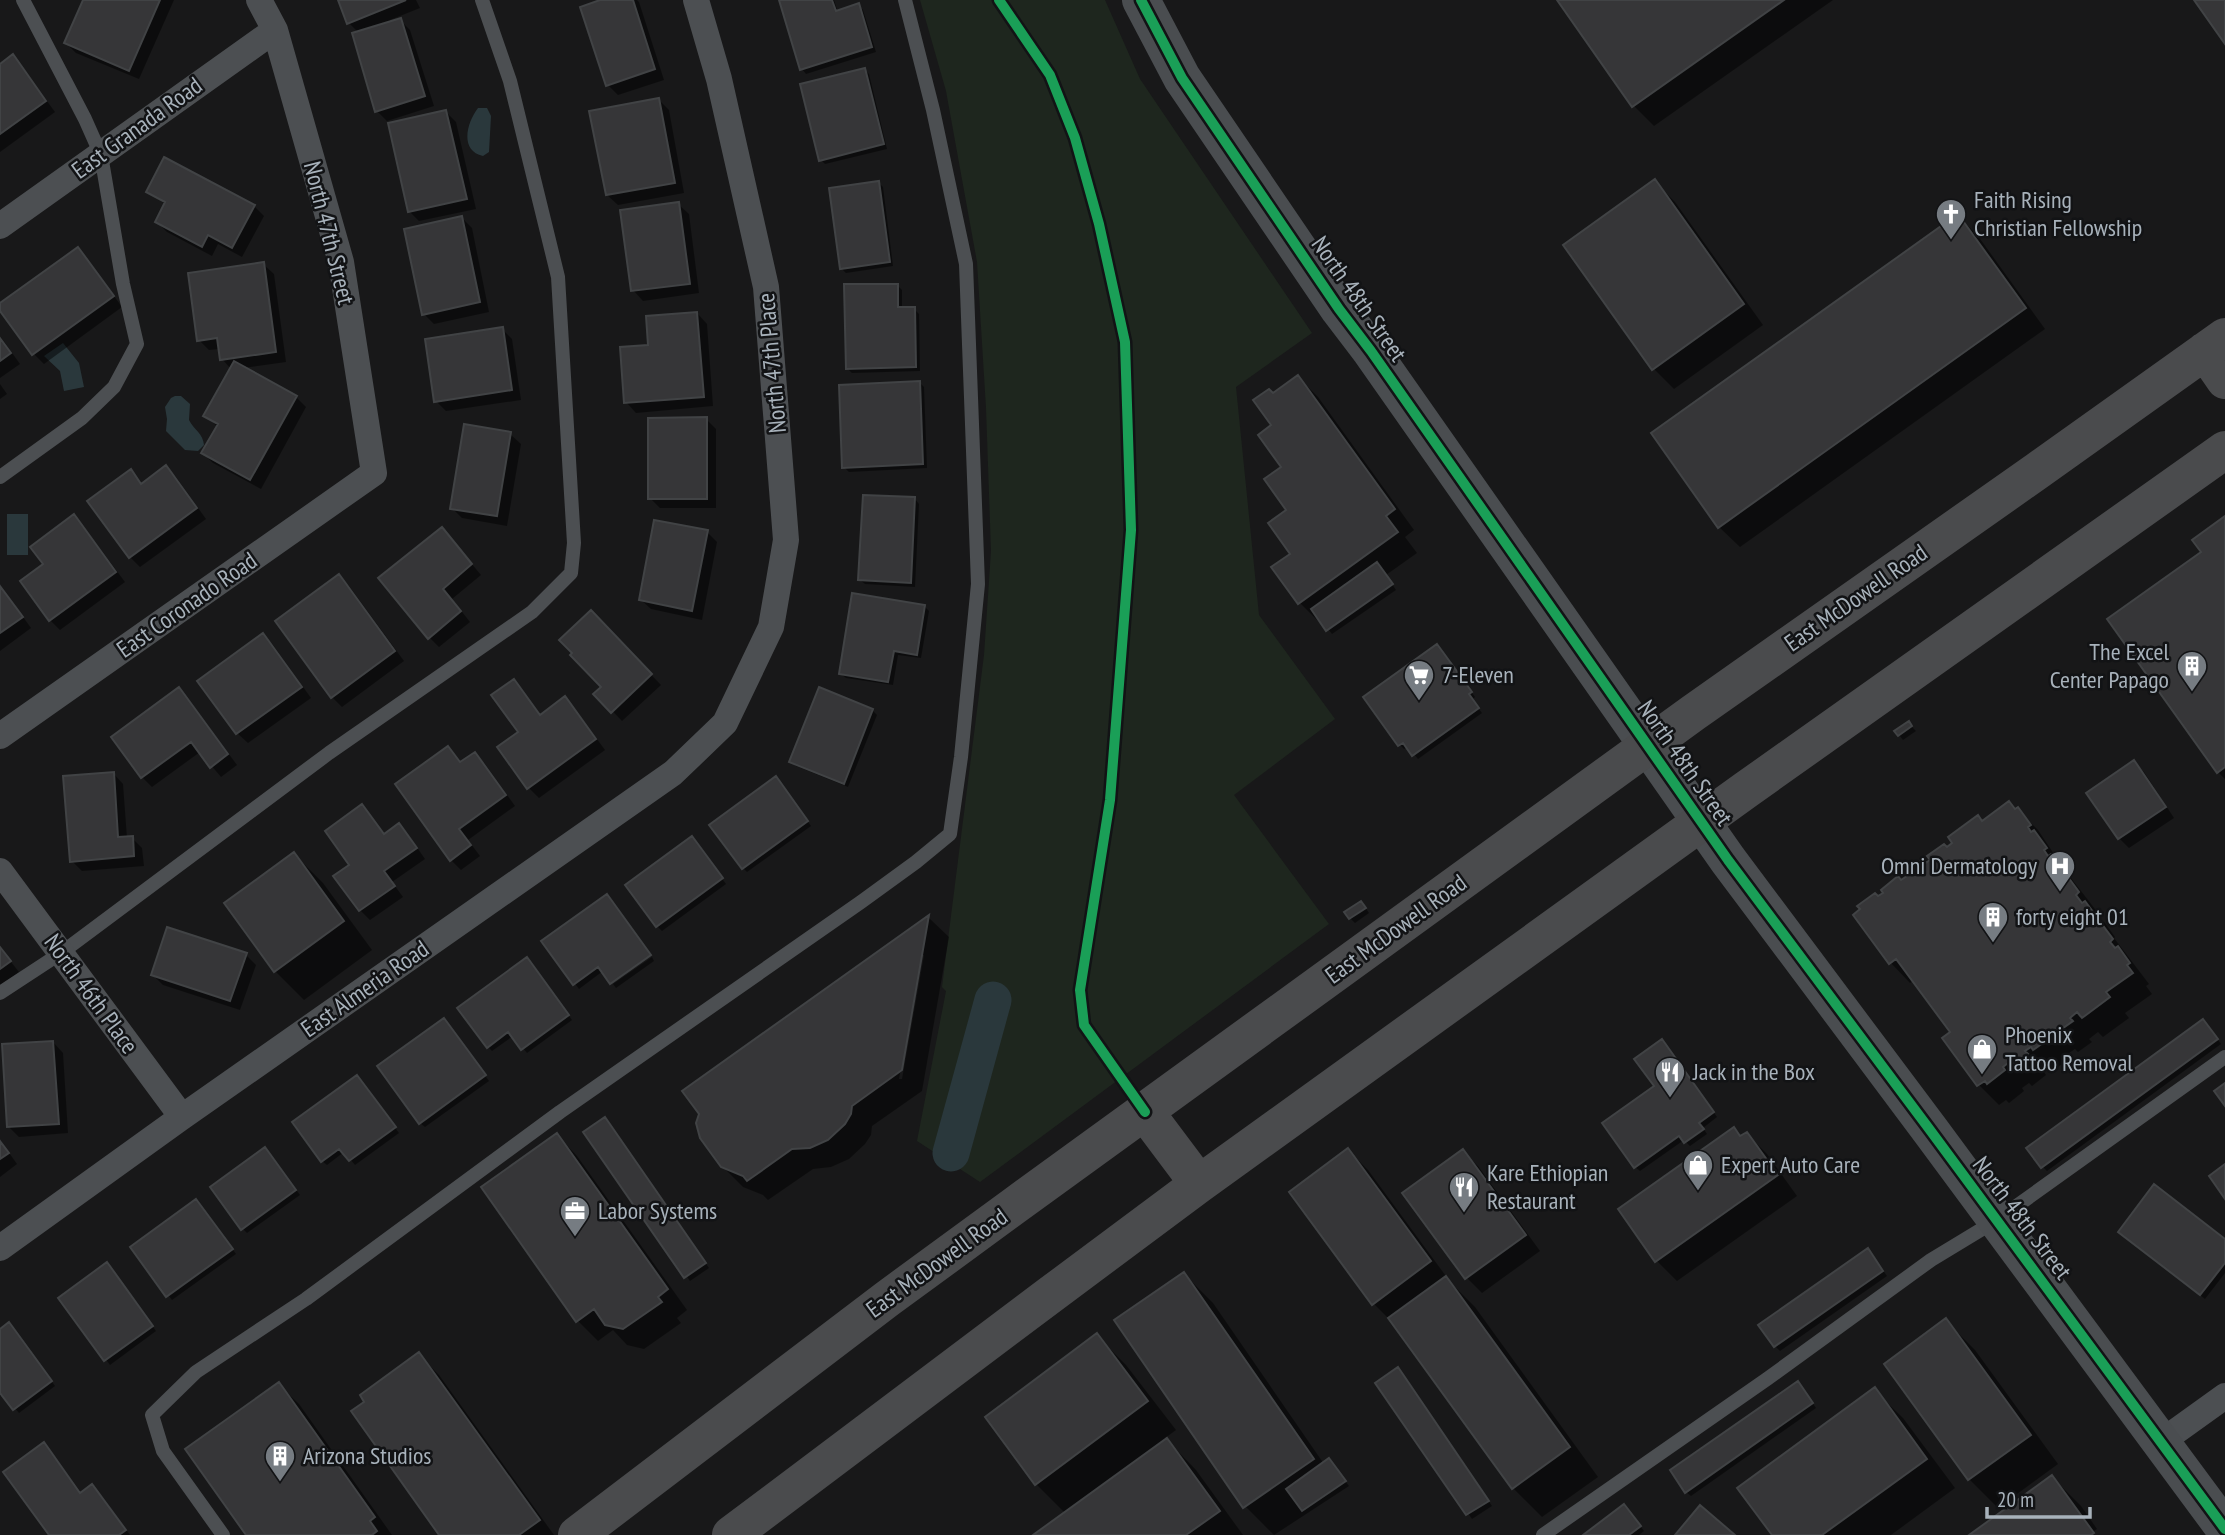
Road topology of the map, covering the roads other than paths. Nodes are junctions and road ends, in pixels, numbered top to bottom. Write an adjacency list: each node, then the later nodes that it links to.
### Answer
1 (23, 0): 8 (lane)
2 (259, 0): 7 (street, North 47th Street)
3 (482, 0): 19 (lane)
4 (696, 0): 14 (street, North 47th Place)
5 (905, 0): 30 (lane)
6 (1141, 0): 16 (street, North 48th Street)
7 (275, 30): 8 (street, East Granada Road); 12 (street, North 47th Street)
8 (101, 155): 9 (street, East Granada Road); 13 (lane)
9 (0, 226)
10 (2218, 356): 16 (main road, East McDowell Road)
11 (2225, 450): 17 (main road)
12 (374, 473): 15 (street, East Coronado Road)
13 (0, 477)
14 (725, 723): 23 (street, East Almeria Road)
15 (0, 736)
16 (1647, 746): 17 (street, North 48th Street); 22 (main road, East McDowell Road)
17 (1701, 823): 24 (main road); 25 (street, North 48th Street)
18 (0, 871): 19 (street, North 46th Place)
19 (61, 953): 20 (lane); 23 (street, North 46th Place)
20 (0, 993)
21 (2225, 1057): 25 (lane)
22 (1145, 1112): 24 (main road); 31 (main road, East McDowell Road)
23 (182, 1117): 26 (street, East Almeria Road)
24 (1199, 1184): 32 (main road)
25 (1997, 1220): 28 (street, North 48th Street); 33 (lane)
26 (0, 1248)
27 (2222, 1404): 28 (street)
28 (2161, 1442): 29 (street, North 48th Street)
29 (2225, 1529)
30 (223, 1535)
31 (577, 1535)
32 (731, 1535)
33 (1543, 1535)

